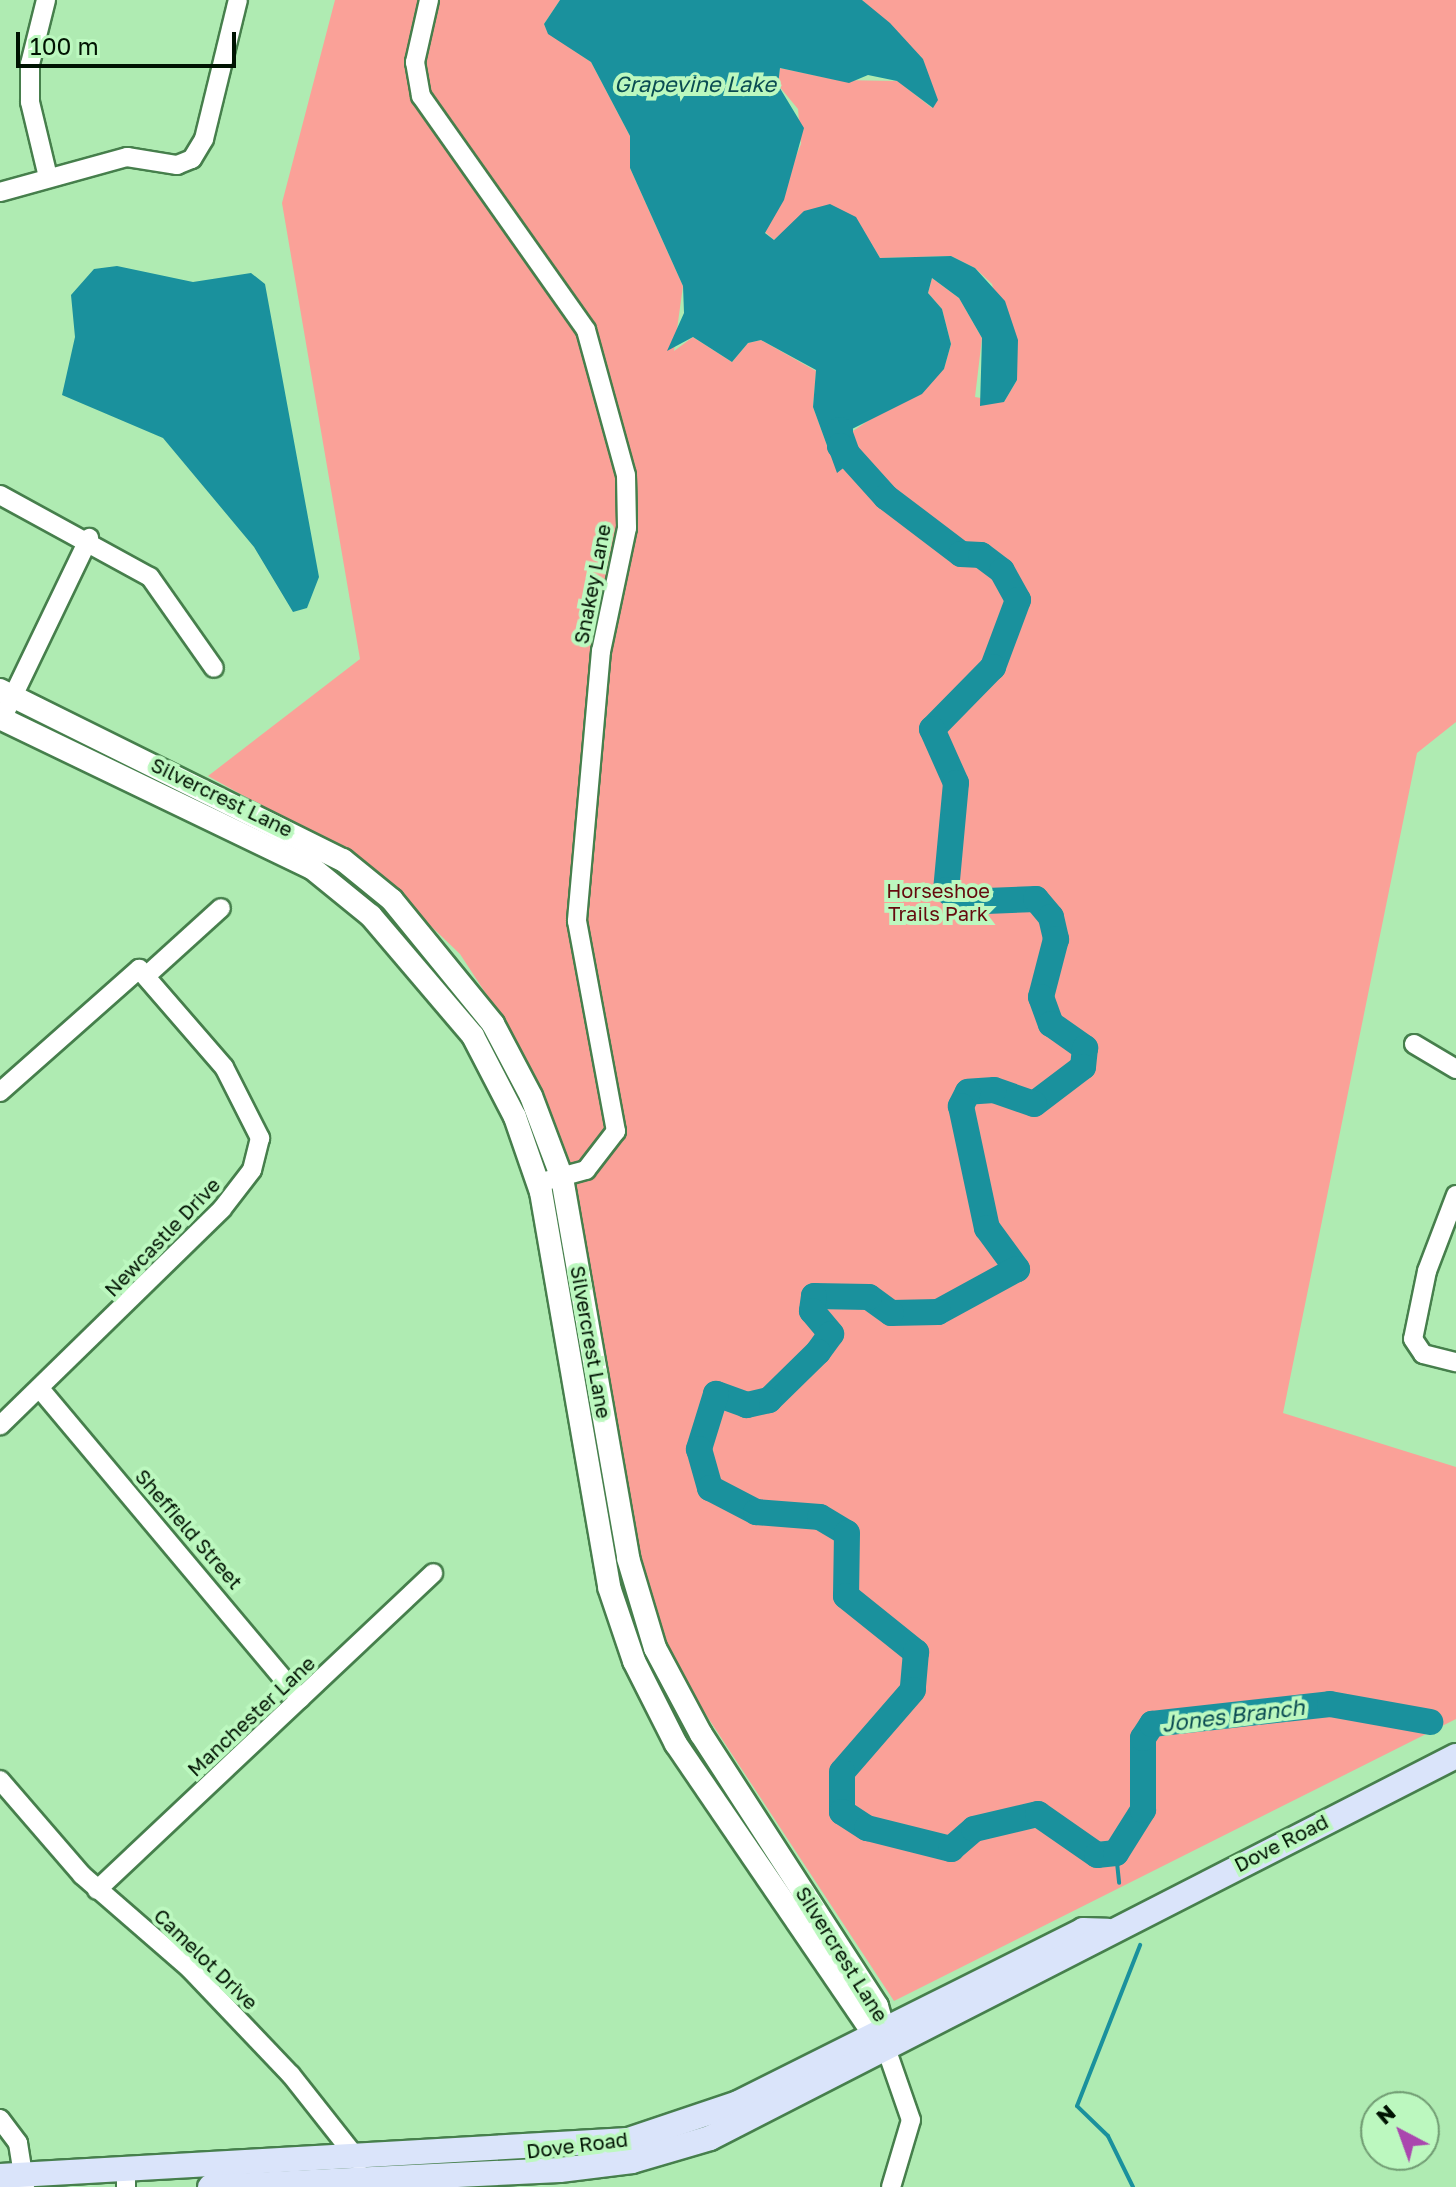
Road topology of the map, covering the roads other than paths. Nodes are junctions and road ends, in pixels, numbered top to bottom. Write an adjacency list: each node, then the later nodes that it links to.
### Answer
1 (46, 0): 4 (street)
2 (238, 0): 4 (street)
3 (429, 0): 16 (street, Snakey Lane)
4 (48, 177): 5 (street)
5 (0, 192)
6 (0, 495): 7 (street)
7 (89, 538): 8 (street); 9 (street)
8 (214, 668)
9 (6, 693): 10 (street); 16 (street, Silvercrest Lane)
10 (1, 718): 17 (street, Silvercrest Lane)
11 (221, 908): 12 (street)
12 (146, 976): 15 (street); 20 (street, Newcastle Drive)
13 (1414, 1044): 14 (street)
14 (1456, 1069)
15 (0, 1092)
16 (562, 1178): 17 (street, Snakey Lane); 27 (street, Silvercrest Lane)
17 (538, 1183): 27 (street, Silvercrest Lane)
18 (1456, 1195): 19 (street)
19 (1456, 1362)
20 (41, 1390): 21 (street, Newcastle Drive); 23 (street, Sheffield Street)
21 (0, 1426)
22 (433, 1573): 23 (street, Manchester Lane)
23 (300, 1699): 26 (street, Manchester Lane)
24 (1456, 1756): 27 (main road, Dove Road)
25 (0, 1780): 26 (street, Camelot Drive)
26 (97, 1890): 29 (street, Camelot Drive)
27 (882, 2038): 30 (main road, Dove Road); 35 (street)
28 (0, 2119): 32 (street)
29 (357, 2159): 30 (main road, Dove Road); 31 (main road, Dove Road); 33 (street, Camelot Drive)
30 (516, 2170): 33 (main road, Dove Road)
31 (126, 2178): 32 (main road, Dove Road)
32 (16, 2179)
33 (373, 2179): 34 (main road, Dove Road)
34 (210, 2187)
35 (891, 2187)

